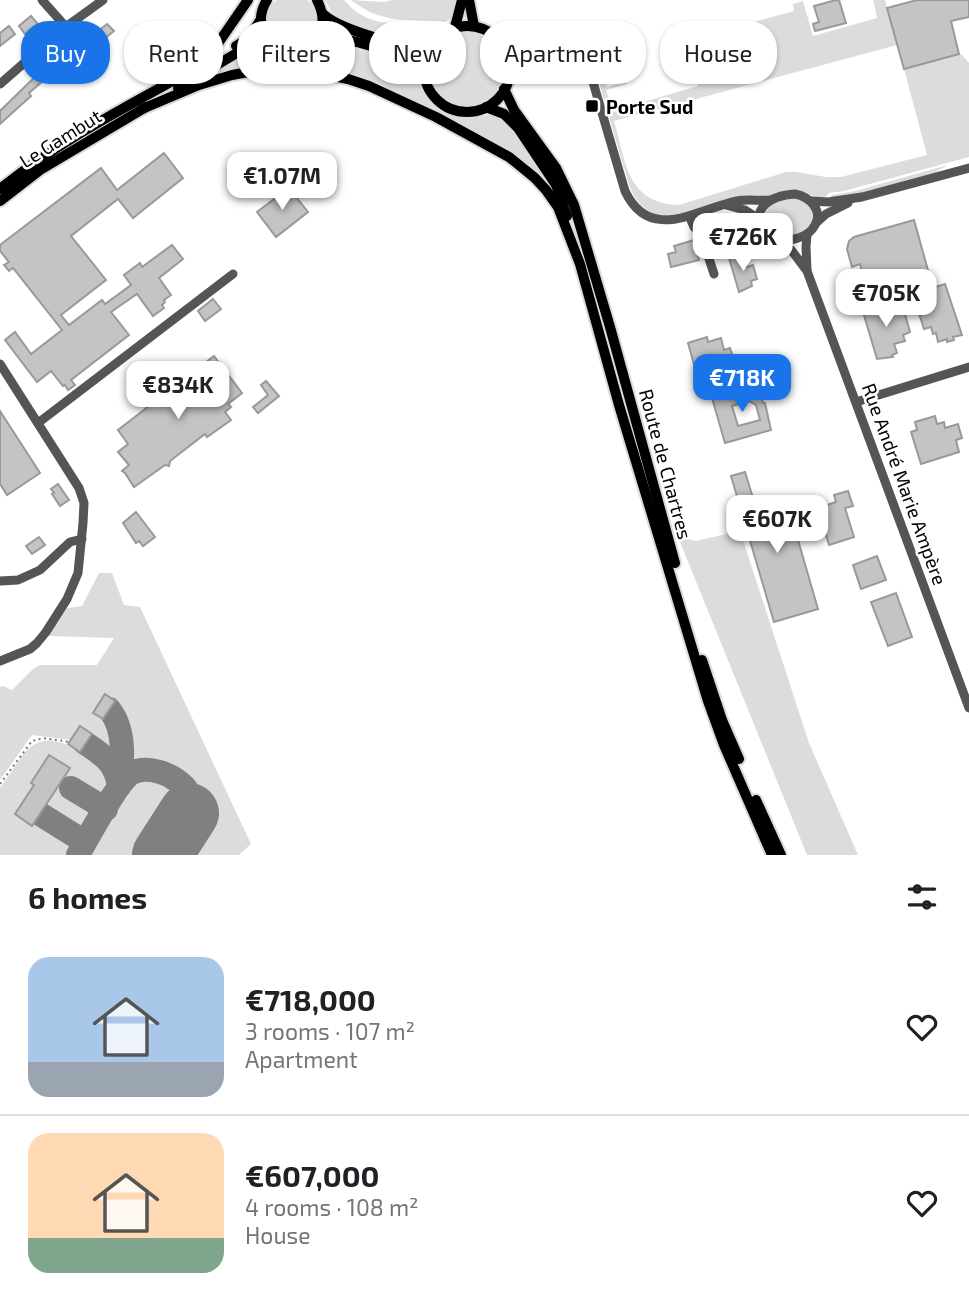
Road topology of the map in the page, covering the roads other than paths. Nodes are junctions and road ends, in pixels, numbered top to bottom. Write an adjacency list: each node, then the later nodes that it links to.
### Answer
1 (42, 0): 10 (street)
2 (103, 0): 11 (street)
3 (248, 0): 26 (main road)
4 (267, 0): 9 (main road)
5 (462, 0): 13 (main road)
6 (469, 0): 15 (main road)
7 (318, 1): 8 (main road)
8 (323, 13): 12 (main road); 17 (main road)
9 (261, 19): 26 (main road, Le Gambut)
10 (61, 21)
11 (74, 21)
12 (322, 21)
13 (457, 21)
14 (466, 26): 15 (main road)
15 (474, 26): 16 (main road)
16 (480, 29)
17 (369, 35)
18 (237, 53): 27 (main road)
19 (21, 66): 20 (street)
20 (0, 84)
21 (427, 84): 25 (main road)
22 (506, 84): 24 (main road)
23 (594, 84): 35 (street)
24 (505, 89): 25 (main road); 53 (main road, Route de Chartres)
25 (486, 107): 40 (main road)
26 (122, 108): 29 (main road, Le Gambut)
27 (142, 109): 33 (main road, Le Gambut); 40 (main road)
28 (969, 168): 30 (street)
29 (0, 189)
30 (862, 197): 32 (street); 37 (street)
31 (769, 200): 32 (street); 34 (street); 36 (street)
32 (810, 200): 37 (street)
33 (0, 201)
34 (724, 205): 35 (street); 36 (street)
35 (689, 216): 43 (street)
36 (760, 220): 39 (street)
37 (816, 223): 38 (street)
38 (807, 234): 39 (street); 41 (street, Rue André Marie Ampère)
39 (782, 241): 41 (street, Rue André Marie Ampère)
40 (580, 264): 52 (main road)
41 (807, 271): 46 (street, Rue André Marie Ampère)
42 (233, 274): 47 (street)
43 (714, 274)
44 (0, 364): 47 (street)
45 (969, 367): 46 (street)
46 (856, 401): 51 (street, Rue André Marie Ampère)
47 (38, 423): 48 (street)
48 (82, 539): 49 (street); 50 (street)
49 (0, 582)
50 (0, 662)
51 (969, 708)
52 (772, 855)
53 (780, 855)

